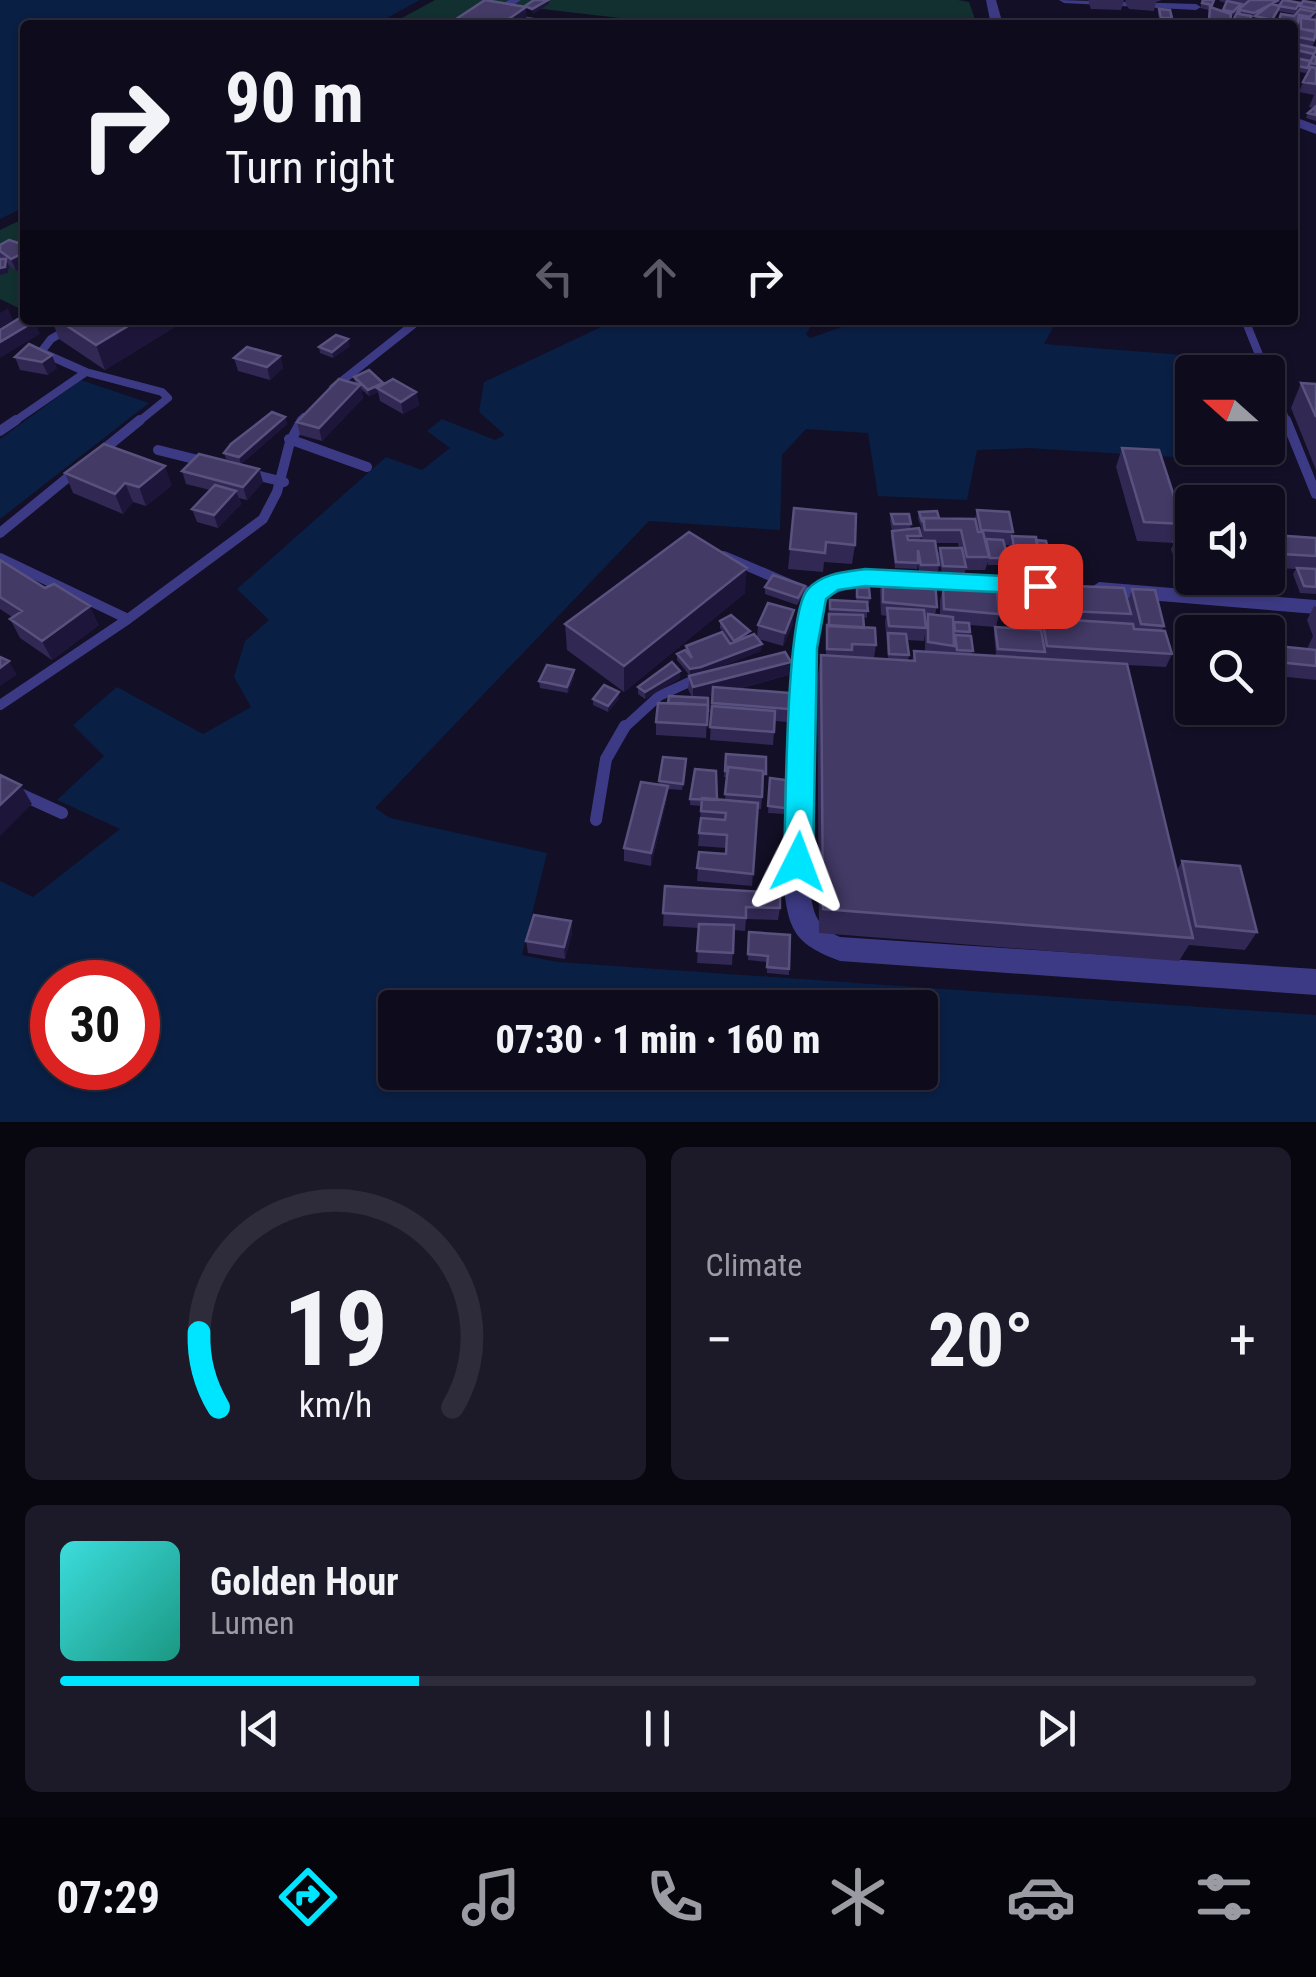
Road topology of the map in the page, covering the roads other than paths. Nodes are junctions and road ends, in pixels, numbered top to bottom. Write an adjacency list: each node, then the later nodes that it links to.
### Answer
1 (516, 0): 5 (street)
2 (1064, 0): 3 (street)
3 (1118, 1): 4 (street)
4 (1199, 4)
5 (517, 20)
6 (75, 325): 10 (lane)
7 (413, 325): 11 (lane)
8 (1247, 325): 9 (lane)
9 (1259, 355)
10 (86, 372): 14 (lane); 22 (lane)
11 (318, 401)
12 (309, 411): 15 (lane)
13 (1285, 418): 21 (lane)
14 (0, 431)
15 (290, 439): 19 (lane); 20 (lane)
16 (158, 450): 17 (lane)
17 (212, 464)
18 (230, 468): 20 (lane)
19 (366, 468)
20 (284, 482): 27 (lane)
21 (1316, 494)
22 (0, 533)
23 (710, 552): 25 (lane)
24 (0, 558): 27 (lane)
25 (815, 596): 26 (street); 33 (street)
26 (1316, 607)
27 (128, 619): 29 (lane)
28 (720, 672): 32 (lane)
29 (0, 705)
30 (0, 785): 31 (lane)
31 (62, 813)
32 (596, 820)
33 (1316, 982)

